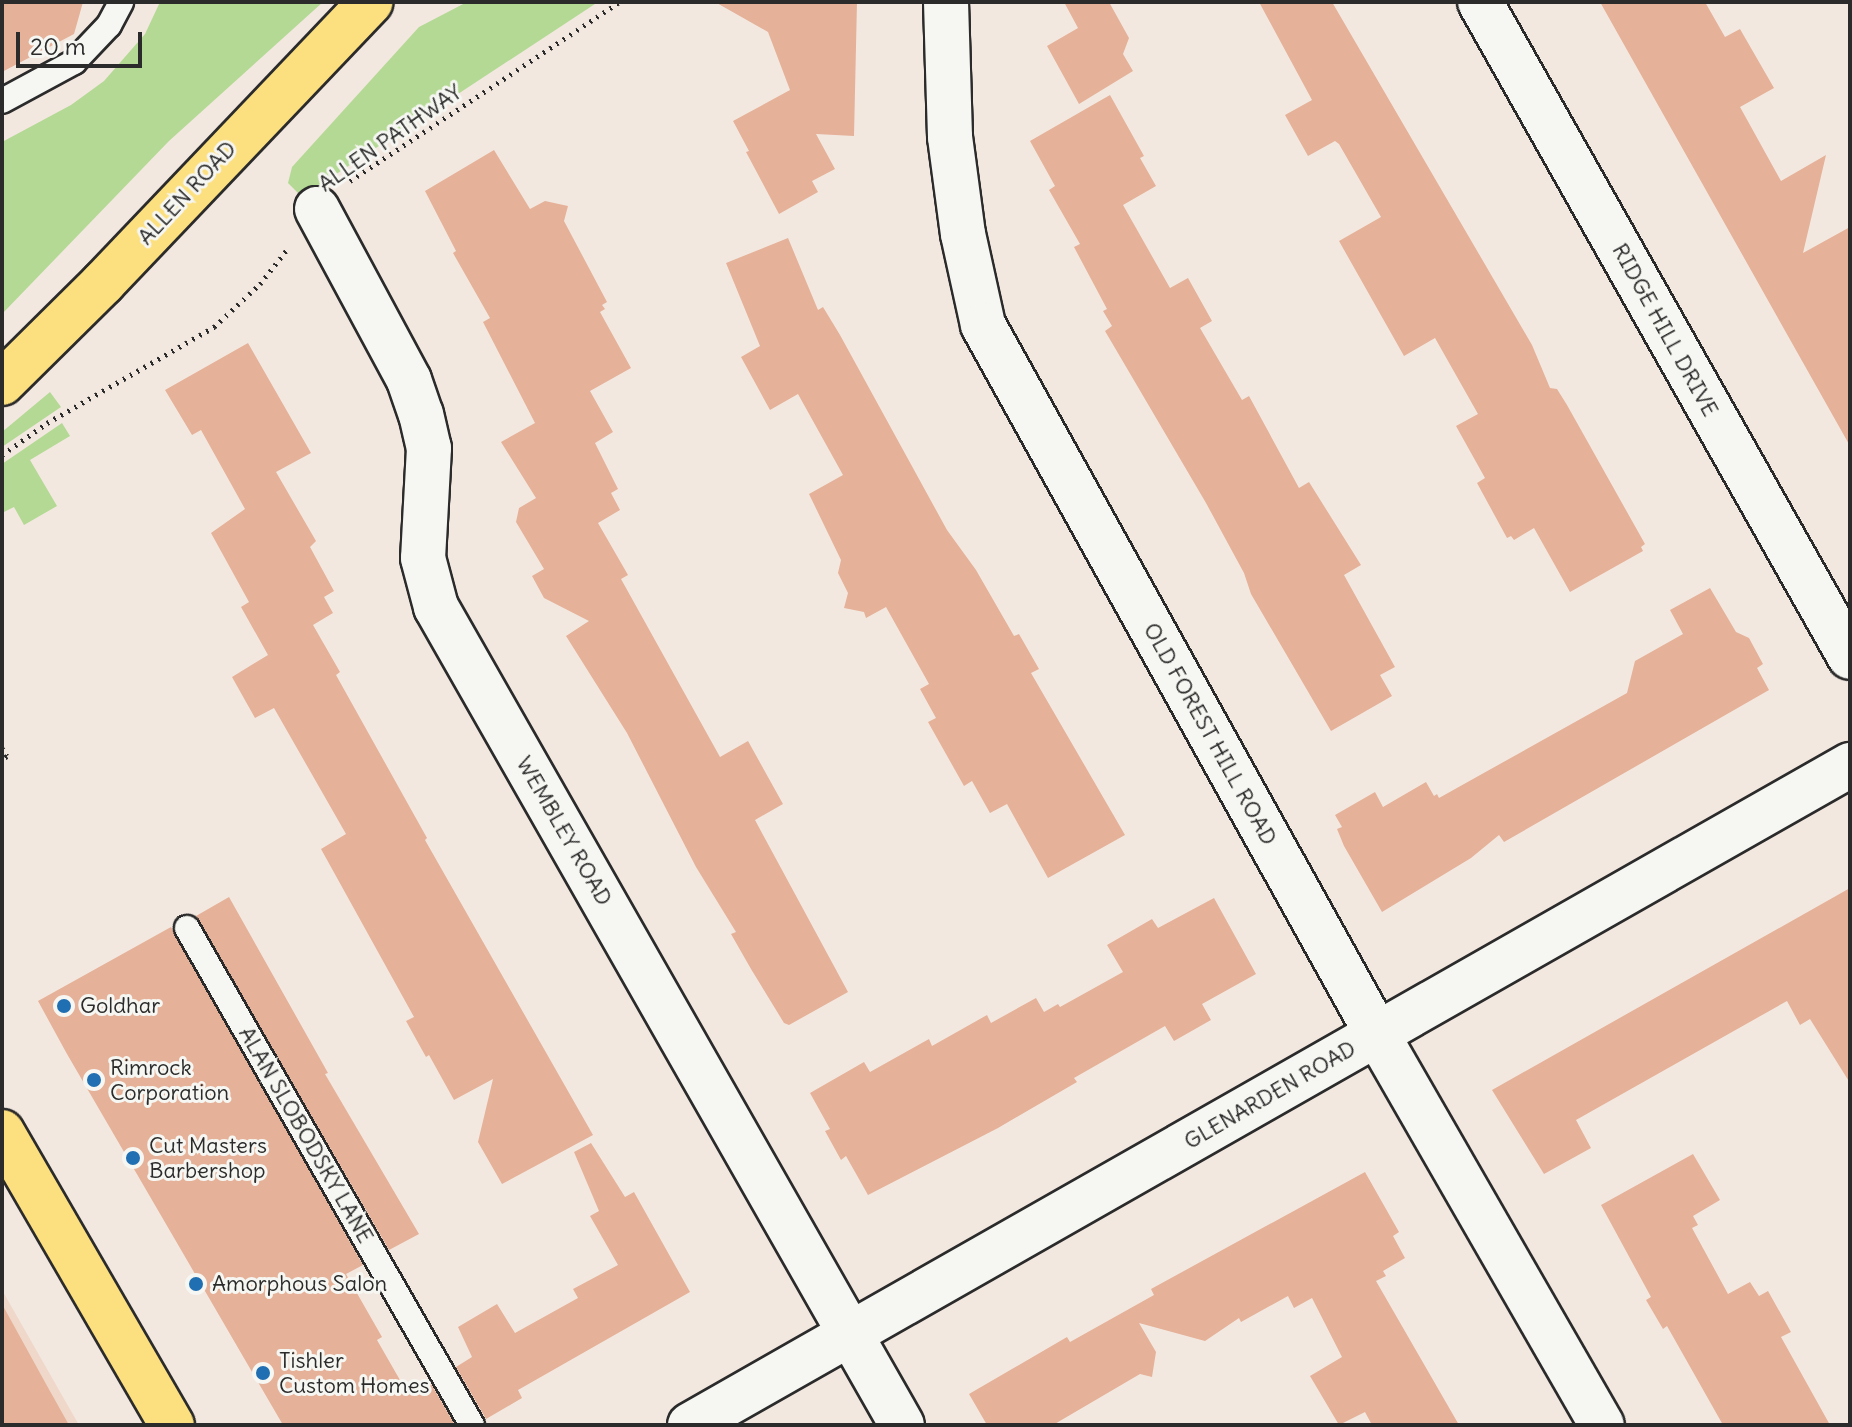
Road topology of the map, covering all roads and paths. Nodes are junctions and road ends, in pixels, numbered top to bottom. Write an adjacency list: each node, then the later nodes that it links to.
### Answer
1 (121, 2): 6 (lane)
2 (371, 2): 8 (main road, ALLEN ROAD)
3 (619, 2): 7 (path, ALLEN PATHWAY)
4 (946, 2): 15 (street, OLD FOREST HILL ROAD)
5 (1480, 2): 10 (street, RIDGE HILL DRIVE)
6 (2, 101)
7 (317, 209): 9 (path, ALLEN PATHWAY); 17 (street, WEMBLEY ROAD)
8 (2, 383)
9 (2, 455)
10 (1850, 657)
11 (2, 748): 12 (path)
12 (2, 759)
13 (1850, 765): 15 (street, GLENARDEN ROAD)
14 (187, 928): 19 (lane, ALAN SLOBODSKY LANE)
15 (1377, 1034): 17 (street, GLENARDEN ROAD); 22 (street, OLD FOREST HILL ROAD)
16 (7, 1150): 18 (main road)
17 (849, 1332): 20 (street, GLENARDEN ROAD); 21 (street, WEMBLEY ROAD)
18 (172, 1425)
19 (472, 1425)
20 (690, 1425)
21 (902, 1425)
22 (1602, 1425)

